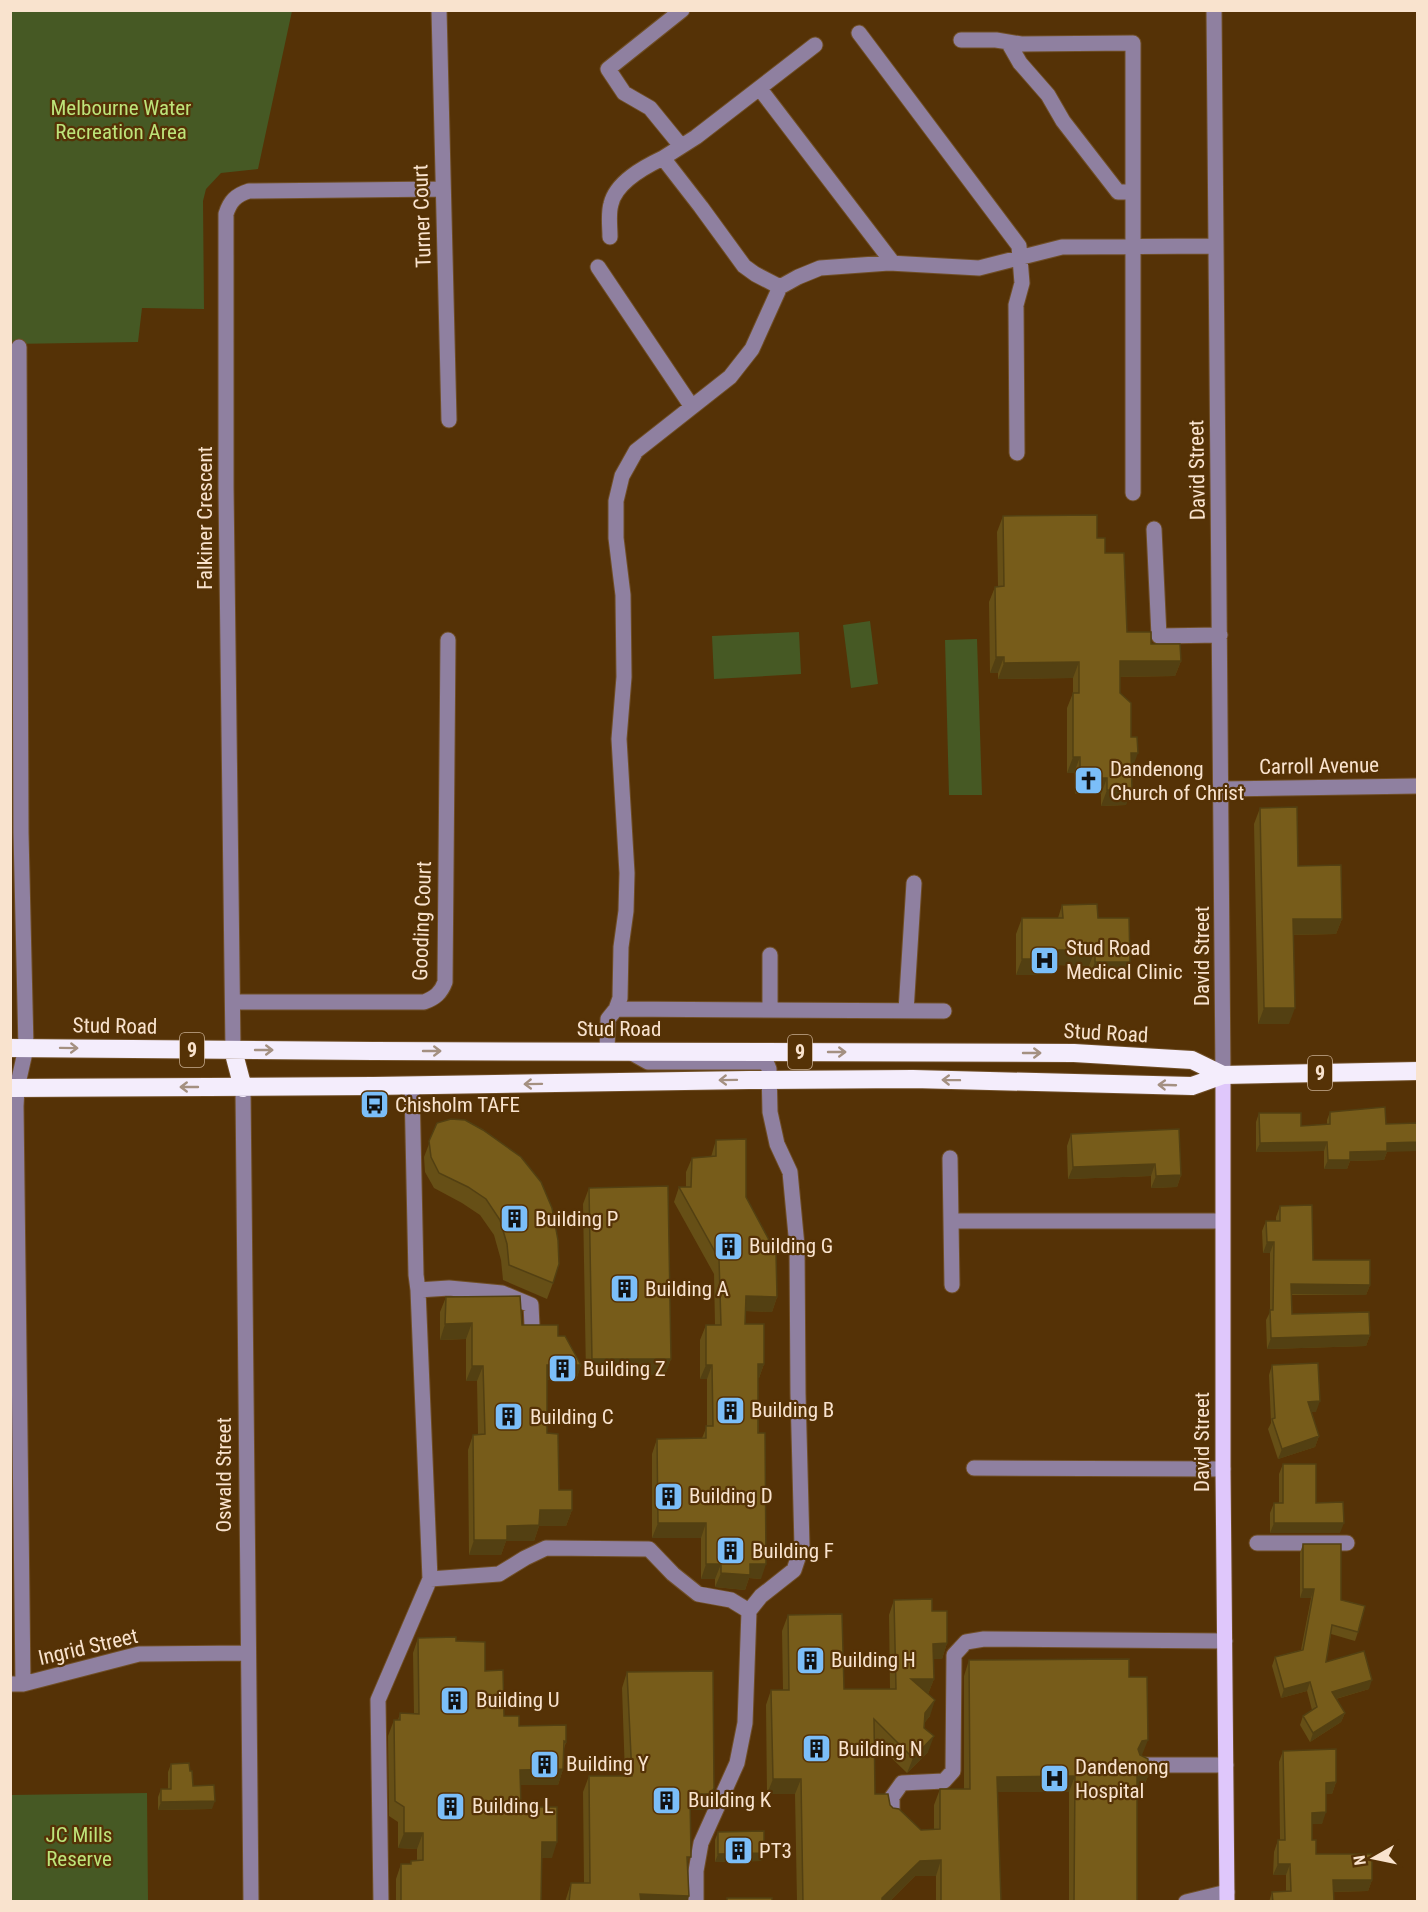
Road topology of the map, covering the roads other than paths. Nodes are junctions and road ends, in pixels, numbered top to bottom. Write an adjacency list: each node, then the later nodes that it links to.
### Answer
1 (439, 10): 11 (street, Turner Court)
2 (682, 10): 9 (street)
3 (1214, 10): 14 (street, David Street)
4 (859, 33): 16 (street)
5 (961, 39): 6 (street)
6 (1008, 42): 12 (street); 12 (street)
7 (815, 45): 8 (street)
8 (759, 89): 9 (street); 17 (street)
9 (681, 146): 10 (street)
10 (663, 158): 13 (street); 19 (street)
11 (442, 189): 22 (street, Turner Court); 34 (street, Falkiner Crescent)
12 (1132, 192): 15 (street)
13 (610, 237)
14 (1216, 246): 15 (street); 27 (street, David Street)
15 (1132, 247): 16 (street); 25 (street)
16 (1021, 257): 17 (street); 23 (street)
17 (893, 263): 19 (street)
18 (598, 267): 21 (street)
19 (780, 287): 21 (street)
20 (19, 347): 24 (street)
21 (692, 406): 36 (street)
22 (449, 420)
23 (1017, 453)
24 (16, 458): 31 (street)
25 (1133, 493)
26 (1154, 529): 27 (street)
27 (1220, 635): 30 (street, David Street)
28 (448, 640): 34 (street, Gooding Court)
29 (1418, 786): 30 (street, Carroll Avenue)
30 (1222, 789): 44 (street, David Street)
31 (16, 833): 39 (street)
32 (914, 882): 37 (street)
33 (770, 955): 35 (street)
34 (233, 1002): 40 (street, Falkiner Crescent)
35 (770, 1009): 36 (street); 37 (street)
36 (615, 1010): 41 (street)
37 (906, 1011): 38 (street)
38 (944, 1011)
39 (18, 1048): 40 (highway, Stud Road / 9, one-way to 40); 47 (street)
40 (233, 1050): 41 (highway, Stud Road / 9, one-way to 41); 48 (highway, Oswald Street)
41 (607, 1052): 42 (highway, Stud Road / 9)
42 (630, 1052): 44 (highway, Stud Road / 9, one-way to 44); 45 (street)
43 (1418, 1071): 44 (highway, Stud Road / 9)
44 (1223, 1075): 45 (highway, Stud Road / 9, one-way to 45); 51 (main road, David Street)
45 (769, 1080): 46 (highway, Stud Road / 9, one-way to 46); 60 (street)
46 (412, 1086): 48 (highway, Stud Road / 9); 53 (street)
47 (14, 1088): 48 (highway, Stud Road / 9, one-way to 47); 63 (street)
48 (243, 1088): 62 (street, Oswald Street)
49 (950, 1158): 50 (street)
50 (951, 1221): 51 (street); 52 (street)
51 (1222, 1221): 56 (main road, David Street)
52 (952, 1285)
53 (418, 1290): 54 (street); 59 (street)
54 (532, 1326)
55 (974, 1468): 56 (street)
56 (1223, 1469): 61 (main road, David Street)
57 (1257, 1543): 58 (street)
58 (1347, 1543)
59 (430, 1579): 60 (street); 69 (street)
60 (749, 1611): 70 (street)
61 (1225, 1641): 65 (main road, David Street); 66 (street)
62 (248, 1653): 63 (street, Ingrid Street); 68 (street, Oswald Street)
63 (17, 1684)
64 (1142, 1765): 65 (street)
65 (1226, 1765): 67 (main road, David Street)
66 (892, 1815)
67 (1227, 1897): 71 (street)
68 (251, 1902)
69 (381, 1902)
70 (696, 1902)
71 (1186, 1902)

